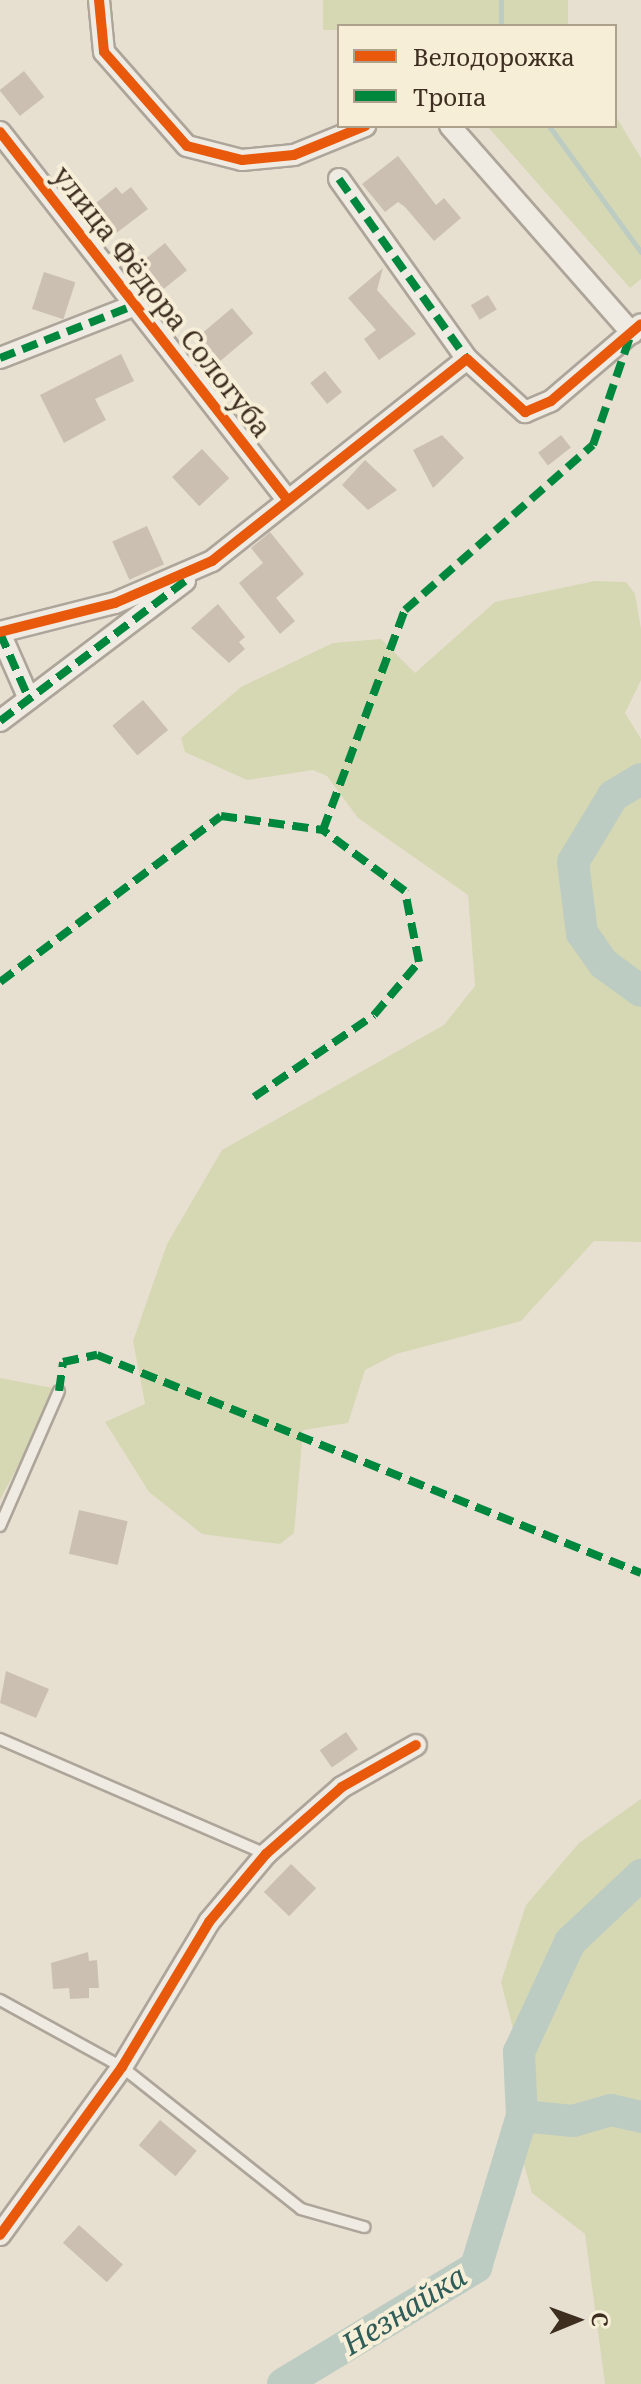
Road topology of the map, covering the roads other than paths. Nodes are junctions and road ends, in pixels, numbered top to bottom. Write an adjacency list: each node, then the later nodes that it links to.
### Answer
1 (99, 0): 2 (street)
2 (360, 128)
3 (452, 128): 7 (street)
4 (0, 132): 6 (street, улица Фёдора Сологуба)
5 (339, 179): 9 (street)
6 (133, 306): 8 (street); 10 (street, улица Фёдора Сологуба)
7 (636, 328): 9 (street)
8 (0, 358)
9 (467, 359): 10 (street)
10 (288, 500): 11 (street)
11 (212, 561): 12 (street); 13 (street)
12 (0, 632): 13 (street)
13 (29, 699): 14 (street)
14 (0, 721)
15 (59, 1391): 16 (lane)
16 (0, 1526)
17 (0, 1739): 19 (lane)
18 (416, 1745): 19 (street)
19 (266, 1854): 21 (street)
20 (0, 2000): 21 (lane)
21 (122, 2067): 22 (lane); 23 (street)
22 (364, 2227)
23 (0, 2235)

